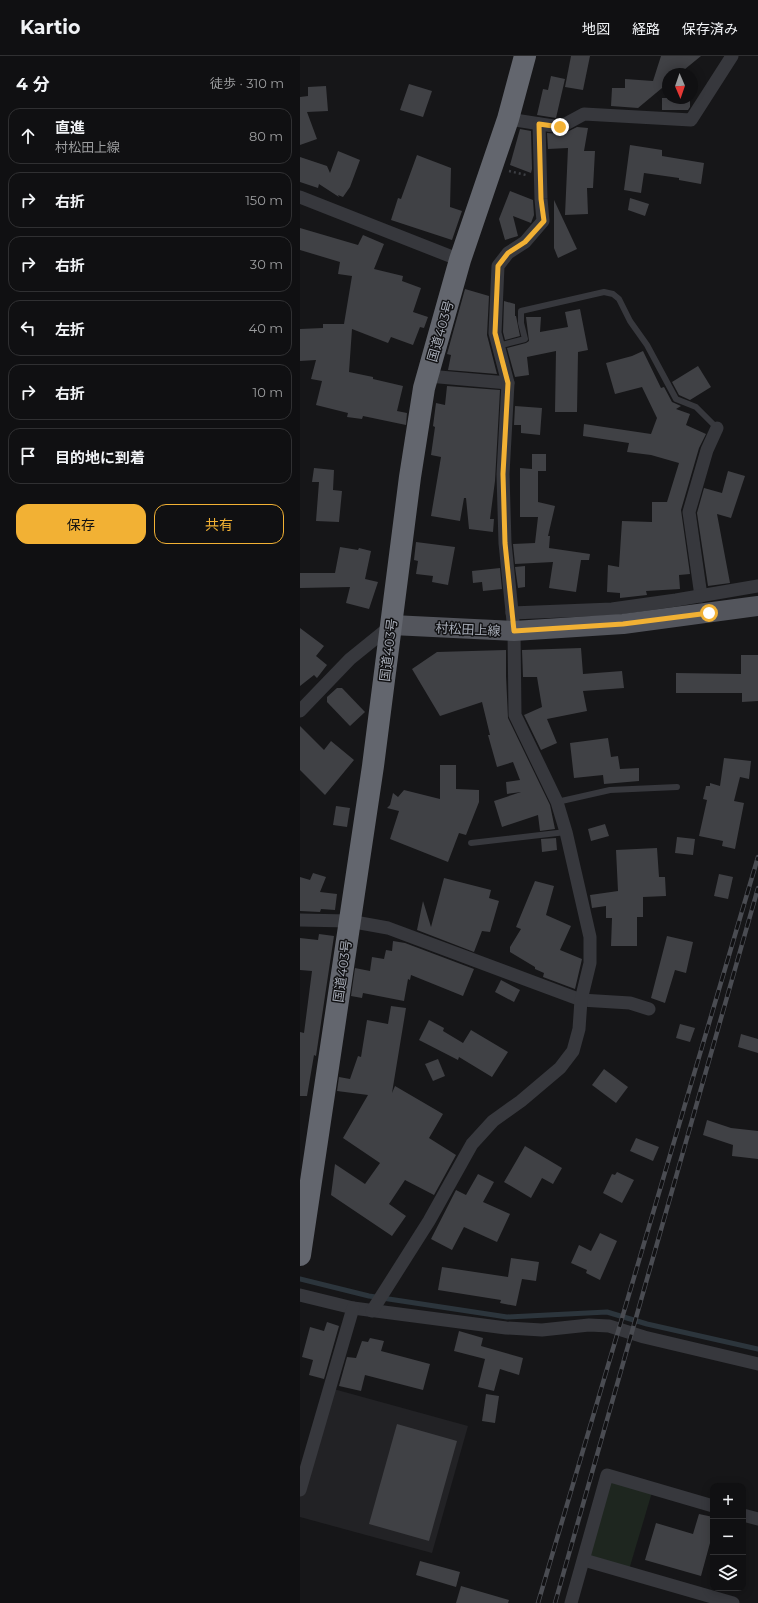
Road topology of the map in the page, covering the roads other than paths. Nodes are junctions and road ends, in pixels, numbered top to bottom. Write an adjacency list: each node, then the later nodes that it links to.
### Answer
1 (525, 56): 3 (highway, 国道403号)
2 (732, 56): 4 (street)
3 (508, 119): 4 (street); 6 (highway, 国道403号)
4 (539, 124): 7 (street)
5 (300, 197): 6 (street)
6 (460, 260): 8 (highway, 国道403号)
7 (498, 346): 9 (street); 10 (lane)
8 (428, 376): 9 (street); 15 (highway, 国道403号)
9 (508, 383): 14 (street)
10 (717, 428): 12 (street)
11 (758, 586): 12 (street)
12 (705, 605): 13 (main road, 村松田上線); 14 (main road, 村松田上線)
13 (758, 606)
14 (513, 622): 15 (main road, 村松田上線); 18 (street)
15 (392, 625): 16 (street); 22 (highway, 国道403号)
16 (300, 711)
17 (677, 787): 18 (lane)
18 (556, 802): 19 (street)
19 (566, 832): 20 (lane); 23 (street)
20 (471, 843)
21 (300, 920): 22 (street)
22 (349, 921): 23 (street); 25 (highway, 国道403号)
23 (580, 1000): 24 (street); 28 (street)
24 (649, 1009)
25 (300, 1255)
26 (300, 1295): 27 (street)
27 (353, 1308): 28 (street); 30 (street)
28 (372, 1310): 29 (street)
29 (758, 1364)
30 (300, 1490)
31 (710, 1505): 34 (street)
32 (746, 1516): 33 (street)
33 (758, 1519)
34 (584, 1560): 35 (street); 36 (street)
35 (571, 1603)
36 (733, 1603)

